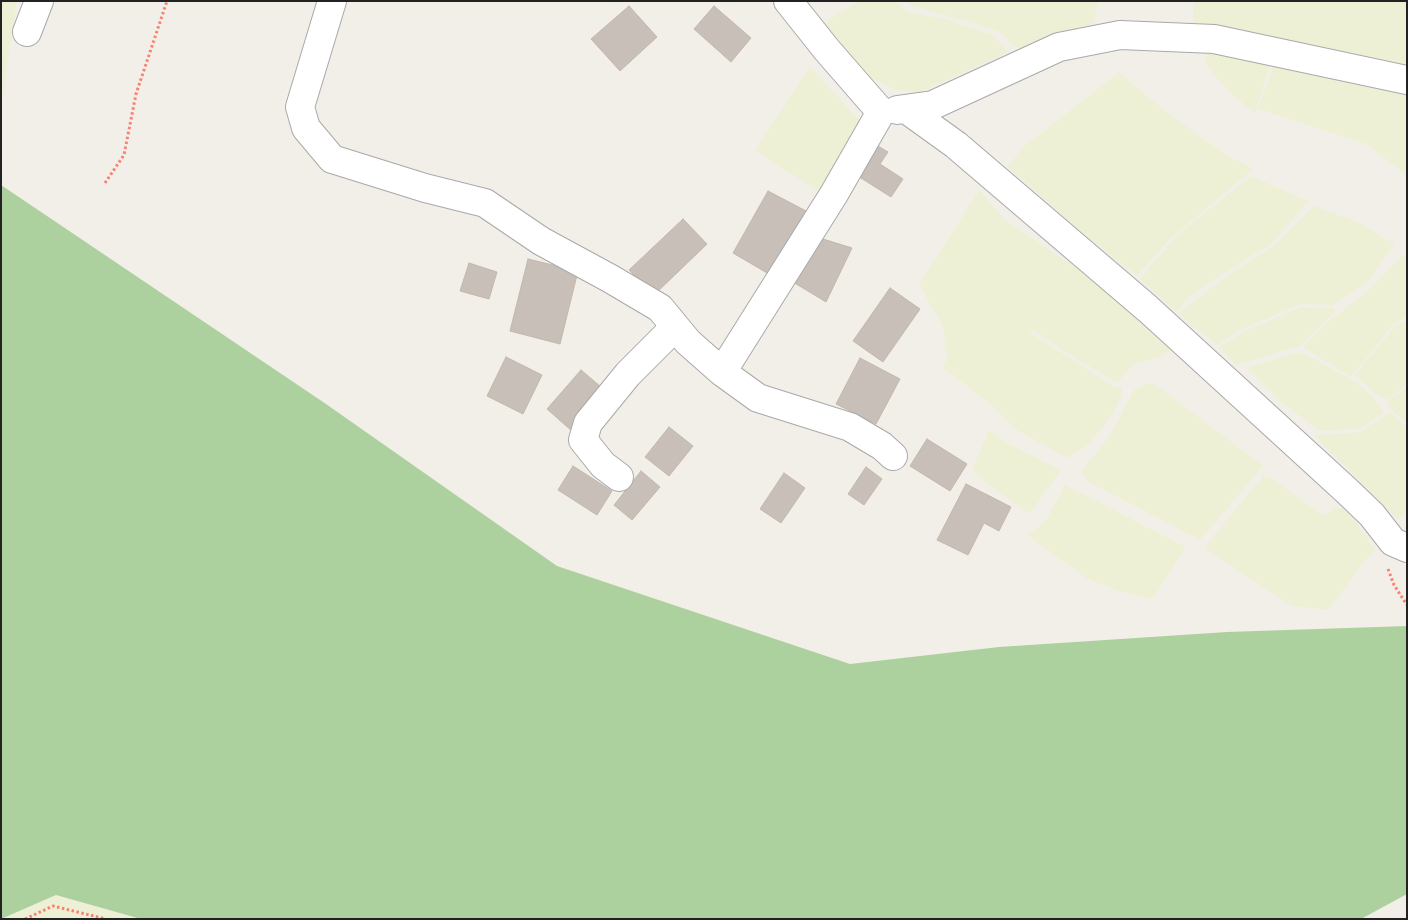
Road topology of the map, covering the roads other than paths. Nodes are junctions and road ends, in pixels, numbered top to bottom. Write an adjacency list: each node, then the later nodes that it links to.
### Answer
1 (39, 1): 4 (street)
2 (332, 1): 7 (street)
3 (788, 1): 6 (street)
4 (27, 32)
5 (1407, 80): 6 (street)
6 (894, 110): 8 (street); 11 (street)
7 (675, 327): 8 (street); 10 (street)
8 (722, 372): 9 (street)
9 (893, 456)
10 (619, 476)
11 (1407, 548)

